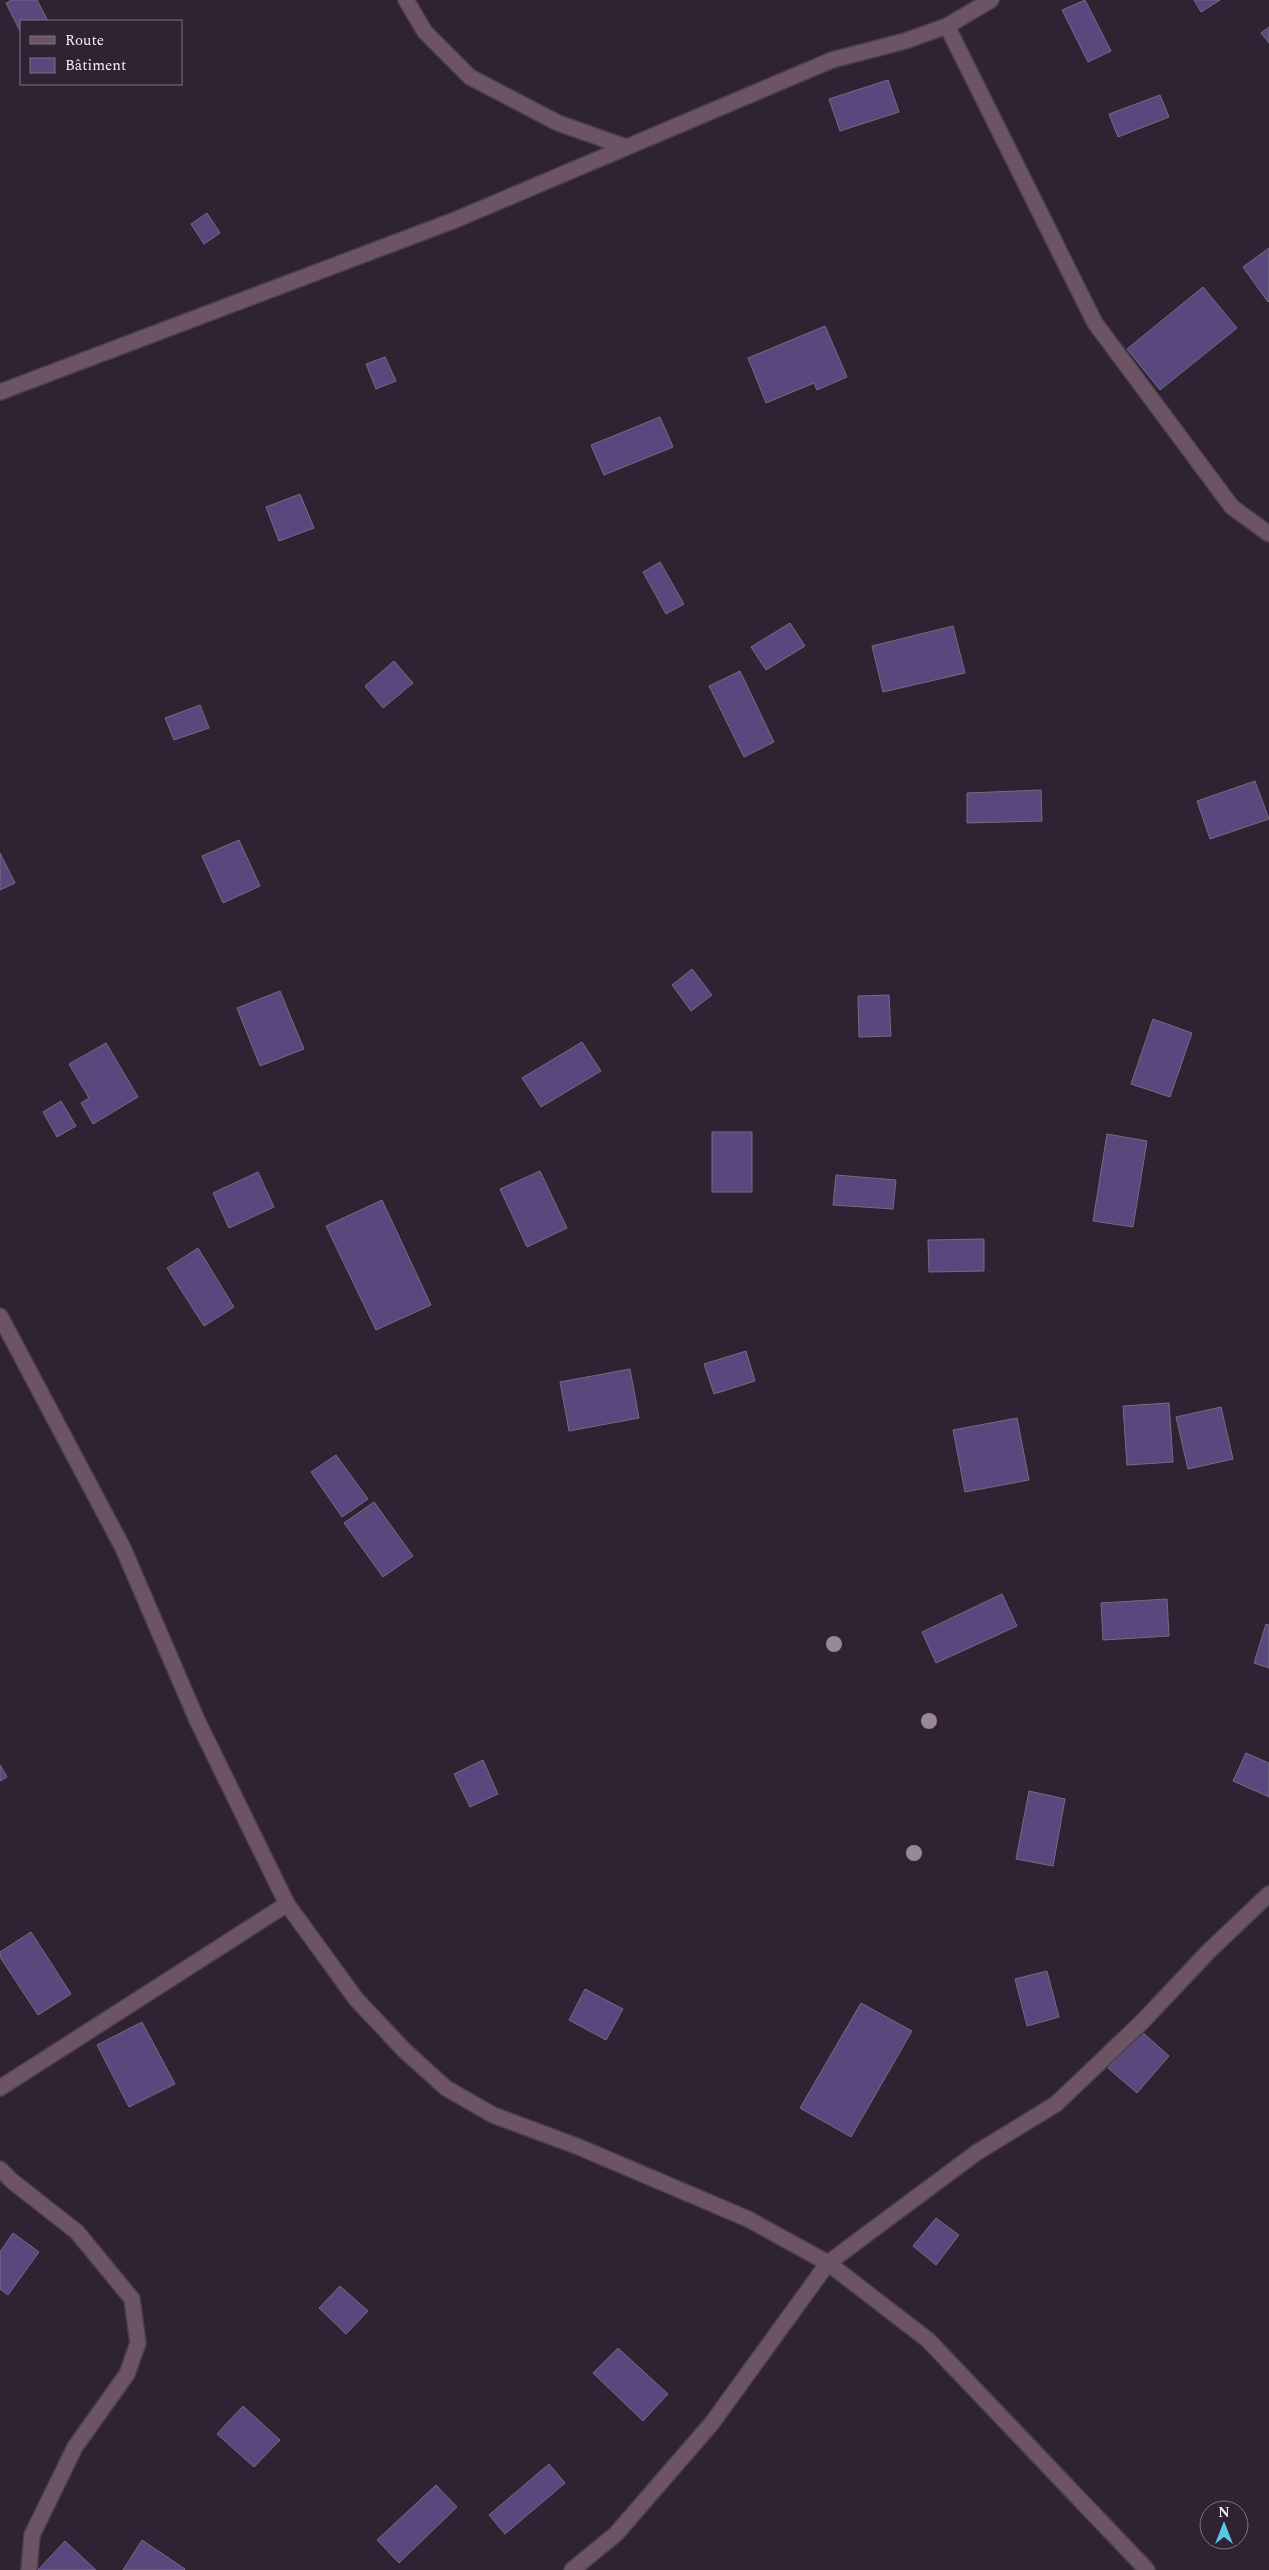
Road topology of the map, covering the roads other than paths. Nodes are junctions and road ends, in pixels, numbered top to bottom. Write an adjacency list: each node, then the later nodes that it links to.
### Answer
1 (406, 0): 4 (street)
2 (991, 0): 3 (street)
3 (947, 26): 4 (street); 6 (street)
4 (626, 147): 5 (street)
5 (0, 392)
6 (1269, 534)
7 (0, 1316): 9 (street)
8 (1269, 1894): 12 (street)
9 (287, 1904): 10 (street); 12 (street)
10 (0, 2088)
11 (0, 2169): 13 (street)
12 (828, 2263): 14 (street); 15 (street)
13 (29, 2570)
14 (572, 2570)
15 (1147, 2570)

